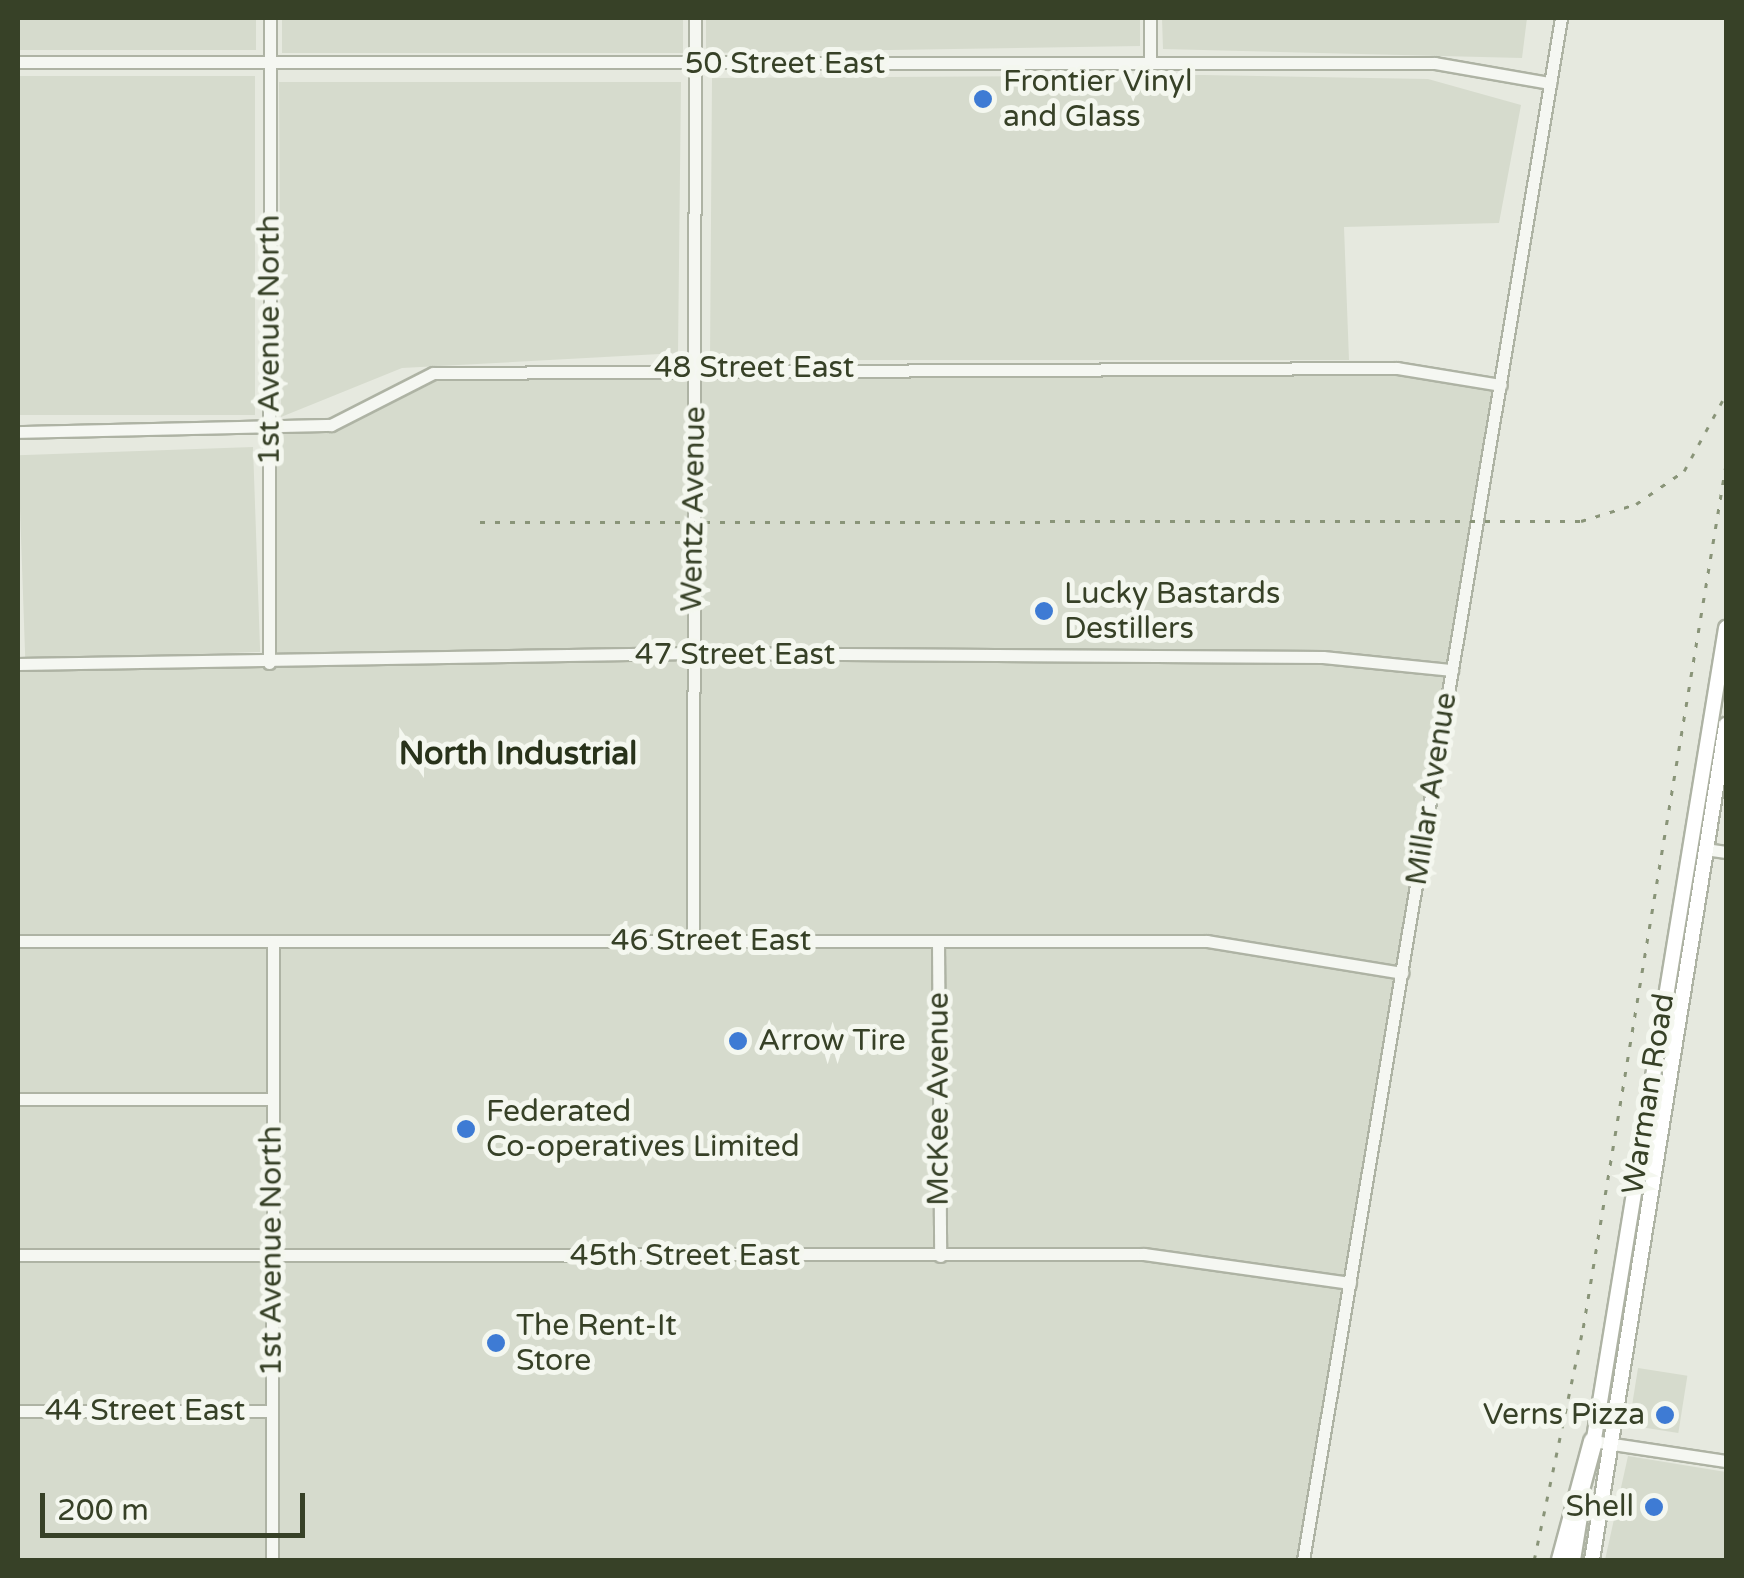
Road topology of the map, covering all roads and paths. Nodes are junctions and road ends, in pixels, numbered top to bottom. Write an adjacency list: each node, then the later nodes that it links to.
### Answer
1 (270, 18): 6 (street, 1st Avenue North)
2 (695, 18): 8 (street, Wentz Avenue)
3 (1150, 18): 7 (street)
4 (1561, 18): 9 (street, Millar Avenue)
5 (18, 62): 6 (street, 50 Street East)
6 (270, 62): 8 (street, 50 Street East); 12 (street, 1st Avenue North)
7 (1150, 63): 8 (street, 50 Street East); 9 (street, 50 Street East)
8 (695, 64): 10 (street, Wentz Avenue)
9 (1550, 83): 11 (street, Millar Avenue)
10 (695, 367): 11 (street, 48 Street East); 12 (street, 48 Street East); 15 (street, Wentz Avenue)
11 (1501, 385): 18 (street, Millar Avenue)
12 (269, 431): 13 (street, 48 Street East); 16 (street, 1st Avenue North)
13 (18, 432)
14 (1726, 628): 20 (main road, Warman Road)
15 (692, 653): 16 (street, 47 Street East); 18 (street, 47 Street East); 24 (street, Wentz Avenue)
16 (269, 662): 17 (street, 47 Street East)
17 (18, 664)
18 (1452, 670): 27 (street, Millar Avenue)
19 (1726, 725): 21 (main road, Warman Road)
20 (1709, 732): 21 (main road); 36 (main road, Warman Road)
21 (1705, 849): 22 (street); 36 (main road, Warman Road)
22 (1726, 852)
23 (18, 940): 25 (street, 46 Street East)
24 (693, 940): 25 (street, 46 Street East); 26 (street, 46 Street East)
25 (273, 942): 29 (street, 1st Avenue North)
26 (938, 942): 27 (street, 46 Street East); 32 (street, McKee Avenue)
27 (1402, 973): 33 (street, Millar Avenue)
28 (18, 1099): 29 (street)
29 (272, 1099): 31 (street, 1st Avenue North)
30 (18, 1255): 31 (street, 45th Street East)
31 (272, 1255): 32 (street, 45th Street East); 35 (street, 1st Avenue North)
32 (940, 1256): 33 (street, 45th Street East)
33 (1350, 1283): 39 (street, Millar Avenue)
34 (18, 1411): 35 (street, 44 Street East)
35 (272, 1411): 38 (street, 1st Avenue North)
36 (1602, 1442): 37 (street); 40 (highway); 41 (main road, Warman Road); 42 (main road, Warman Road)
37 (1726, 1460)
38 (272, 1560)
39 (1302, 1560)
40 (1561, 1560)
41 (1573, 1560)
42 (1592, 1560)

